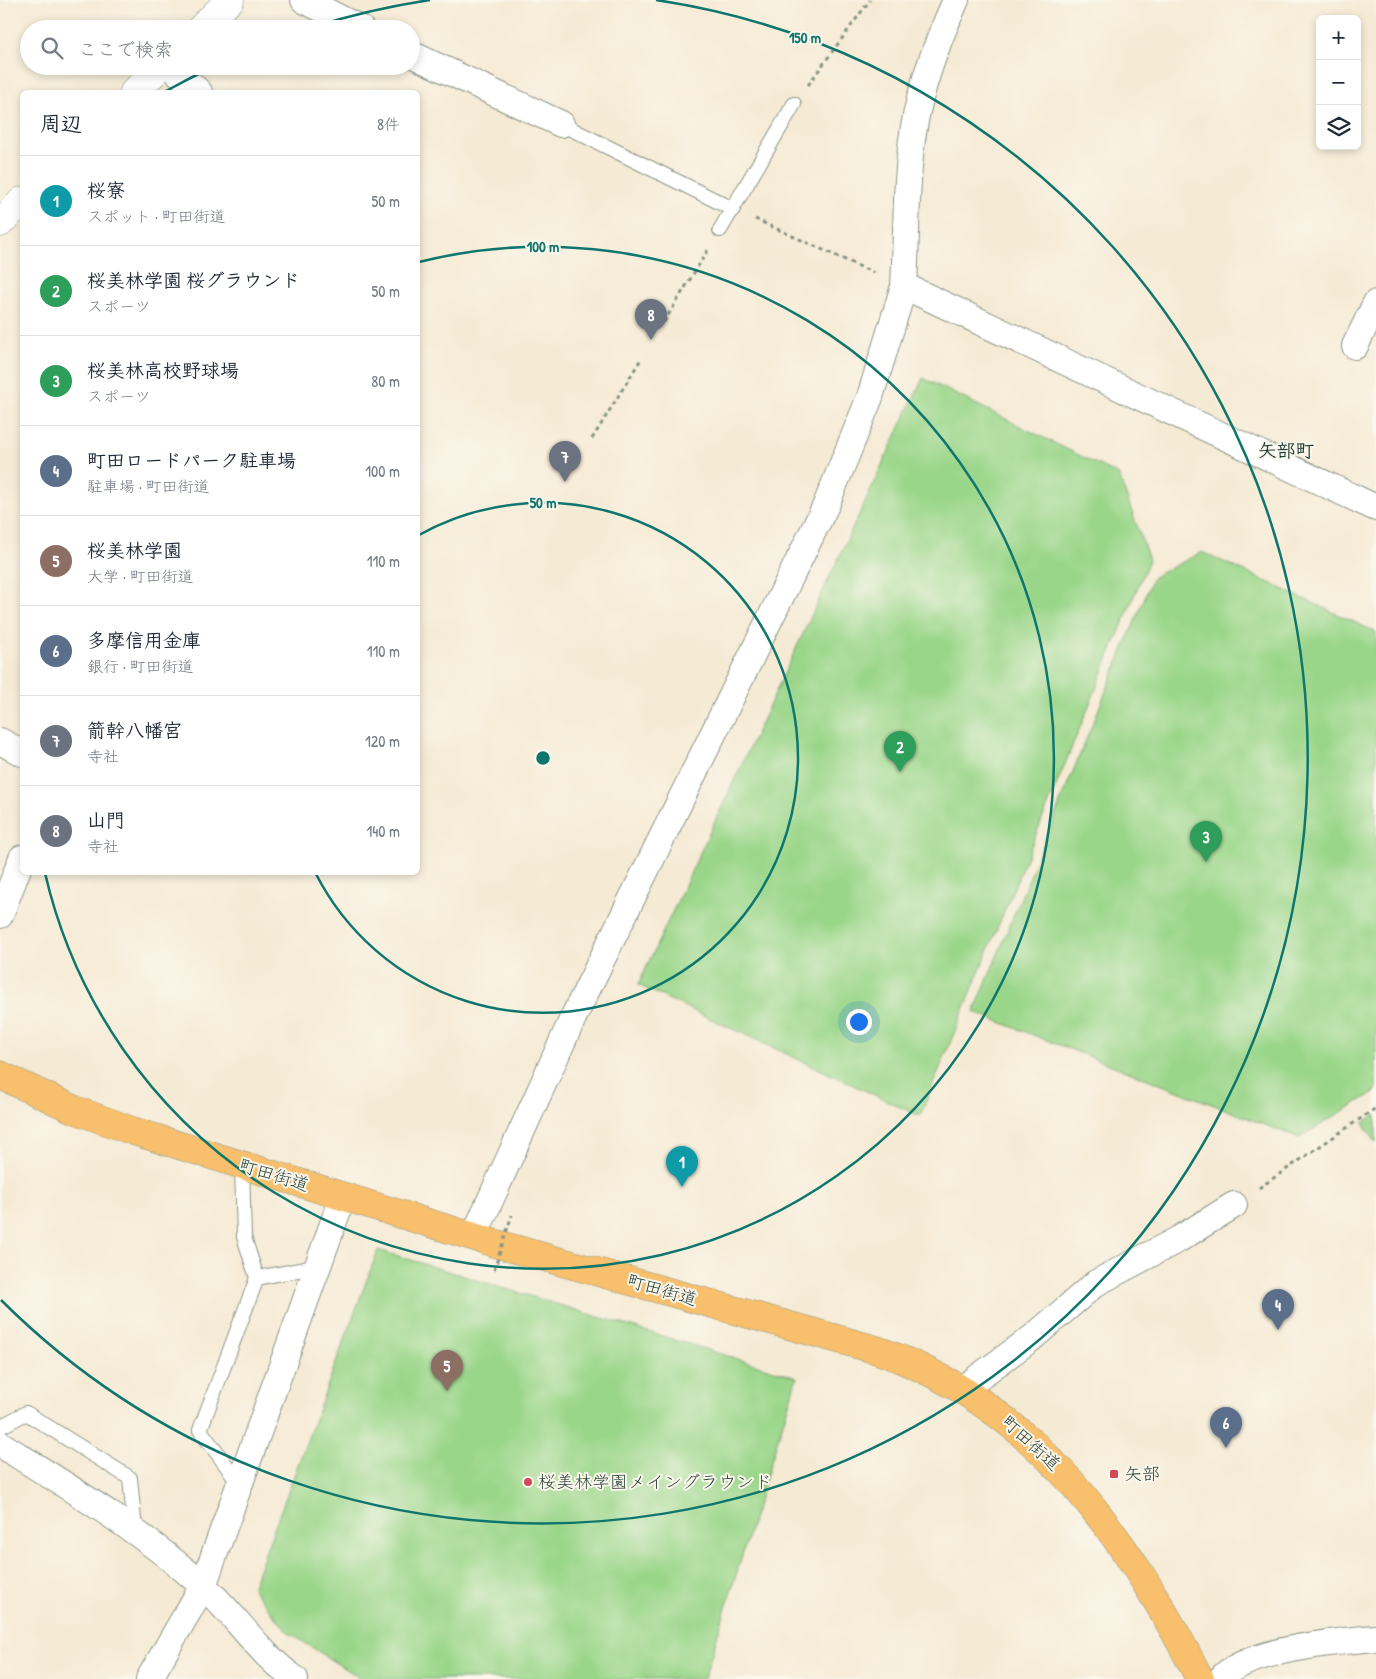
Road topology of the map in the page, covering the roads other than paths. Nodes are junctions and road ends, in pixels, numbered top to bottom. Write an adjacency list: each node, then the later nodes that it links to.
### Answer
1 (230, 0): 4 (street)
2 (304, 0): 5 (street)
3 (956, 0): 17 (street)
4 (209, 20)
5 (343, 20)
6 (420, 58): 12 (street)
7 (152, 75): 9 (street)
8 (181, 75): 10 (street)
9 (136, 90)
10 (197, 90)
11 (794, 104): 14 (lane)
12 (561, 124): 14 (lane)
13 (20, 203): 15 (street)
14 (733, 209): 16 (lane)
15 (0, 223)
16 (720, 230)
17 (904, 286): 20 (street); 29 (street)
18 (1376, 303): 19 (street)
19 (1355, 346)
20 (1376, 508)
21 (0, 741): 22 (street)
22 (20, 752)
23 (20, 863): 24 (street)
24 (0, 915)
25 (0, 1075): 26 (main road, 町田街道)
26 (242, 1165): 27 (main road, 町田街道); 31 (lane)
27 (342, 1196): 29 (main road, 町田街道); 30 (street)
28 (1234, 1205): 32 (street)
29 (474, 1236): 32 (main road, 町田街道)
30 (319, 1266): 31 (lane); 35 (street)
31 (258, 1278): 35 (lane)
32 (962, 1389): 41 (main road, 町田街道)
33 (0, 1427): 36 (lane)
34 (0, 1444): 36 (street)
35 (240, 1484): 37 (street)
36 (135, 1530): 37 (street)
37 (203, 1586): 39 (street); 40 (street)
38 (1376, 1638): 42 (street)
39 (149, 1679)
40 (294, 1679)
41 (1200, 1679)
42 (1220, 1679)

